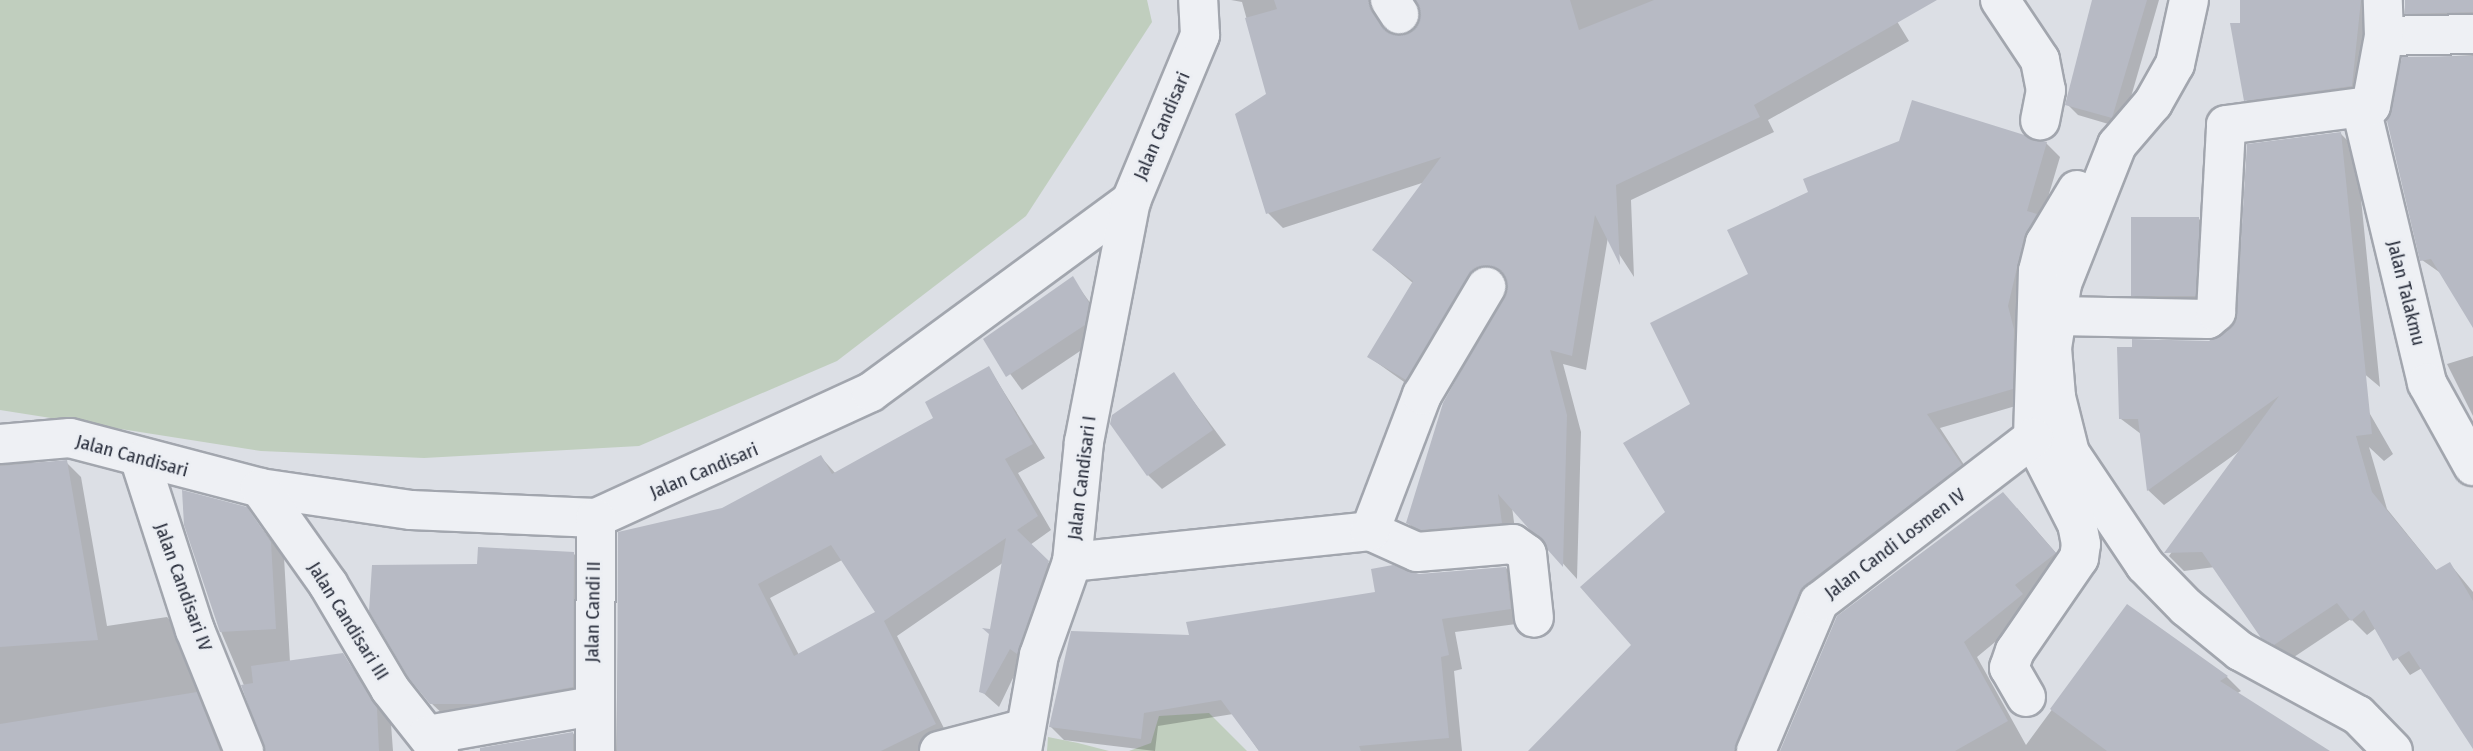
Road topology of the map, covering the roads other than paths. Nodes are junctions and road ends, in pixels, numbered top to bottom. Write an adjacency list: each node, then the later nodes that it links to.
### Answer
1 (1198, 0): 9 (street, Jalan Candisari)
2 (2000, 0): 7 (street)
3 (2189, 0): 8 (street)
4 (2383, 18): 5 (street); 6 (street)
5 (2473, 34)
6 (2362, 111): 11 (street); 15 (street, Jalan Talakmu)
7 (2040, 120)
8 (2116, 145): 11 (street); 12 (street)
9 (1130, 201): 17 (street, Jalan Candisari); 19 (street, Jalan Candisari I)
10 (1486, 286): 18 (street)
11 (2058, 316): 29 (street)
12 (2033, 438): 21 (street); 28 (street, Jalan Candi Losmen IV)
13 (0, 444): 14 (street, Jalan Candisari)
14 (140, 460): 16 (street, Jalan Candisari); 25 (street, Jalan Candisari IV)
15 (2473, 466)
16 (261, 488): 17 (street, Jalan Candisari); 24 (street, Jalan Candisari III)
17 (596, 518): 22 (street, Jalan Candi II)
18 (1370, 531): 19 (street); 20 (street)
19 (1072, 562): 23 (street, Jalan Candisari I)
20 (1534, 618)
21 (2026, 697)
22 (592, 706): 24 (street); 26 (street, Jalan Candi II)
23 (1023, 740): 27 (street)
24 (433, 743)
25 (244, 751)
26 (595, 751)
27 (939, 751)
28 (1756, 751)
29 (2393, 751)

